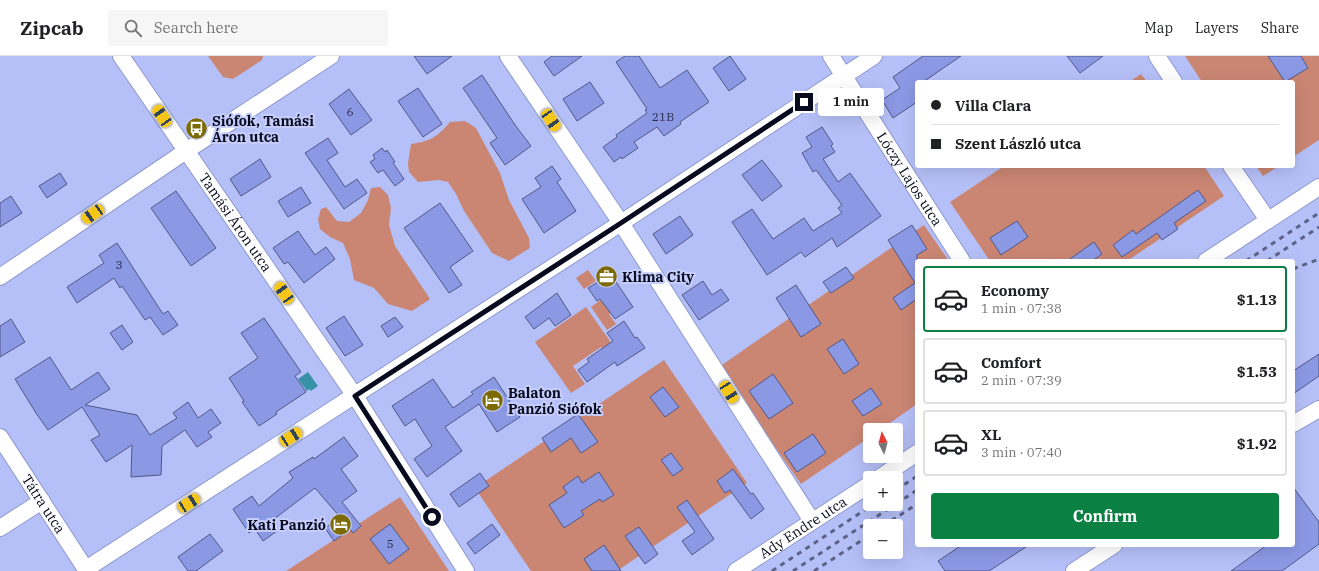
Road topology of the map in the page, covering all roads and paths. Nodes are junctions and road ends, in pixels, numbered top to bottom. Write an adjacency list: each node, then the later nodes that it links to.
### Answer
1 (121, 56): 9 (street, Tamási Áron utca)
2 (331, 56): 9 (street)
3 (508, 56): 13 (street)
4 (831, 56): 7 (street, Lóczy Lajos utca)
5 (874, 56): 7 (street)
6 (1157, 56): 8 (street)
7 (844, 76): 13 (street); 14 (street, Lóczy Lajos utca)
8 (1173, 80)
9 (186, 151): 16 (street); 17 (street, Tamási Áron utca)
10 (1232, 168): 12 (street)
11 (1319, 187): 12 (street)
12 (1268, 220): 15 (street)
13 (621, 223): 17 (street); 25 (street)
14 (961, 259)
15 (1209, 259)
16 (0, 277)
17 (355, 396): 28 (street); 29 (street, Tamási Áron utca)
18 (1319, 409): 19 (street)
19 (1295, 423)
20 (0, 437): 24 (street, Tátra utca)
21 (915, 454): 22 (street)
22 (890, 471)
23 (863, 488): 25 (street, Ady Endre utca)
24 (42, 501): 26 (street); 28 (street, Tátra utca)
25 (812, 521): 30 (street, Ady Endre utca)
26 (0, 528)
27 (1111, 547): 31 (street)
28 (87, 570)
29 (466, 571)
30 (736, 571)
31 (1074, 571)

